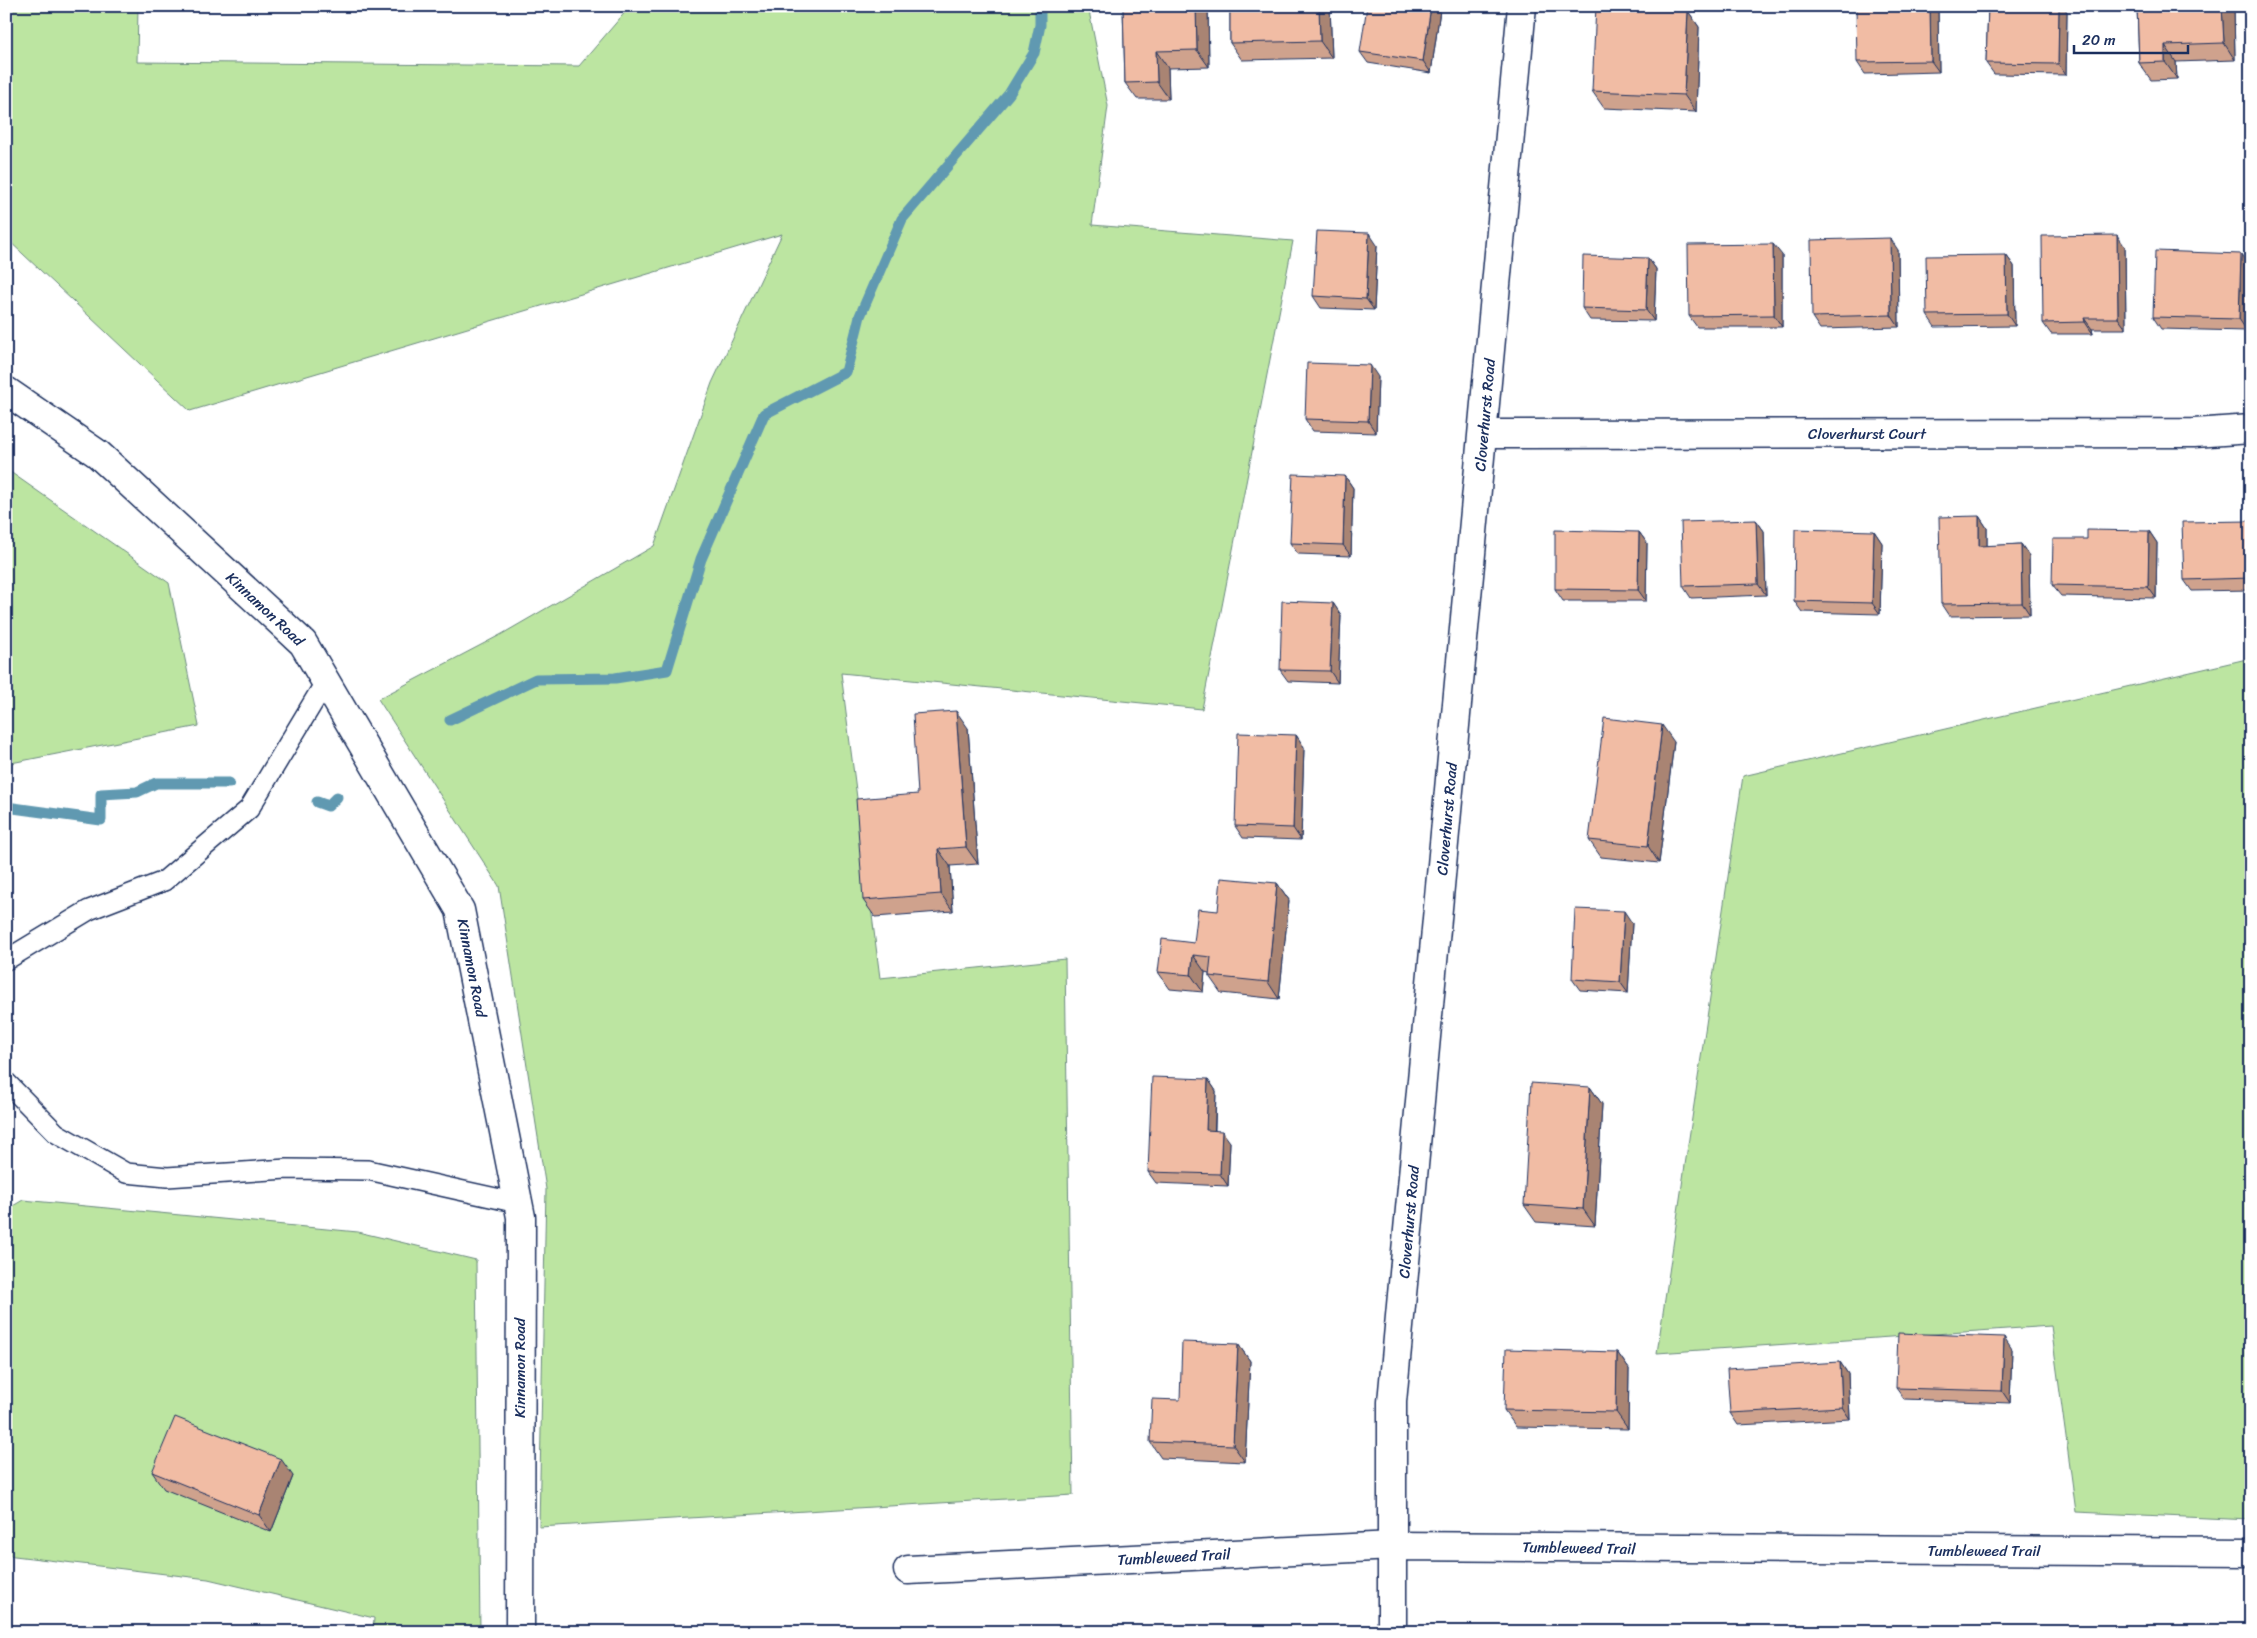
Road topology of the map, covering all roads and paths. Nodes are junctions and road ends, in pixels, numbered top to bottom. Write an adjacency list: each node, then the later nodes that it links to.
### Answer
1 (1522, 6): 4 (street, Cloverhurst Road)
2 (6, 391): 5 (street, Kinnamon Road)
3 (2251, 429): 4 (street, Cloverhurst Court)
4 (1484, 434): 9 (street, Cloverhurst Road)
5 (326, 681): 6 (lane); 8 (street, Kinnamon Road)
6 (6, 960)
7 (6, 1082): 8 (lane)
8 (518, 1203): 12 (street, Kinnamon Road)
9 (1393, 1546): 10 (street, Tumbleweed Trail); 11 (street, Tumbleweed Trail); 13 (street, Cloverhurst Road)
10 (2251, 1552)
11 (908, 1570)
12 (520, 1632)
13 (1392, 1632)

